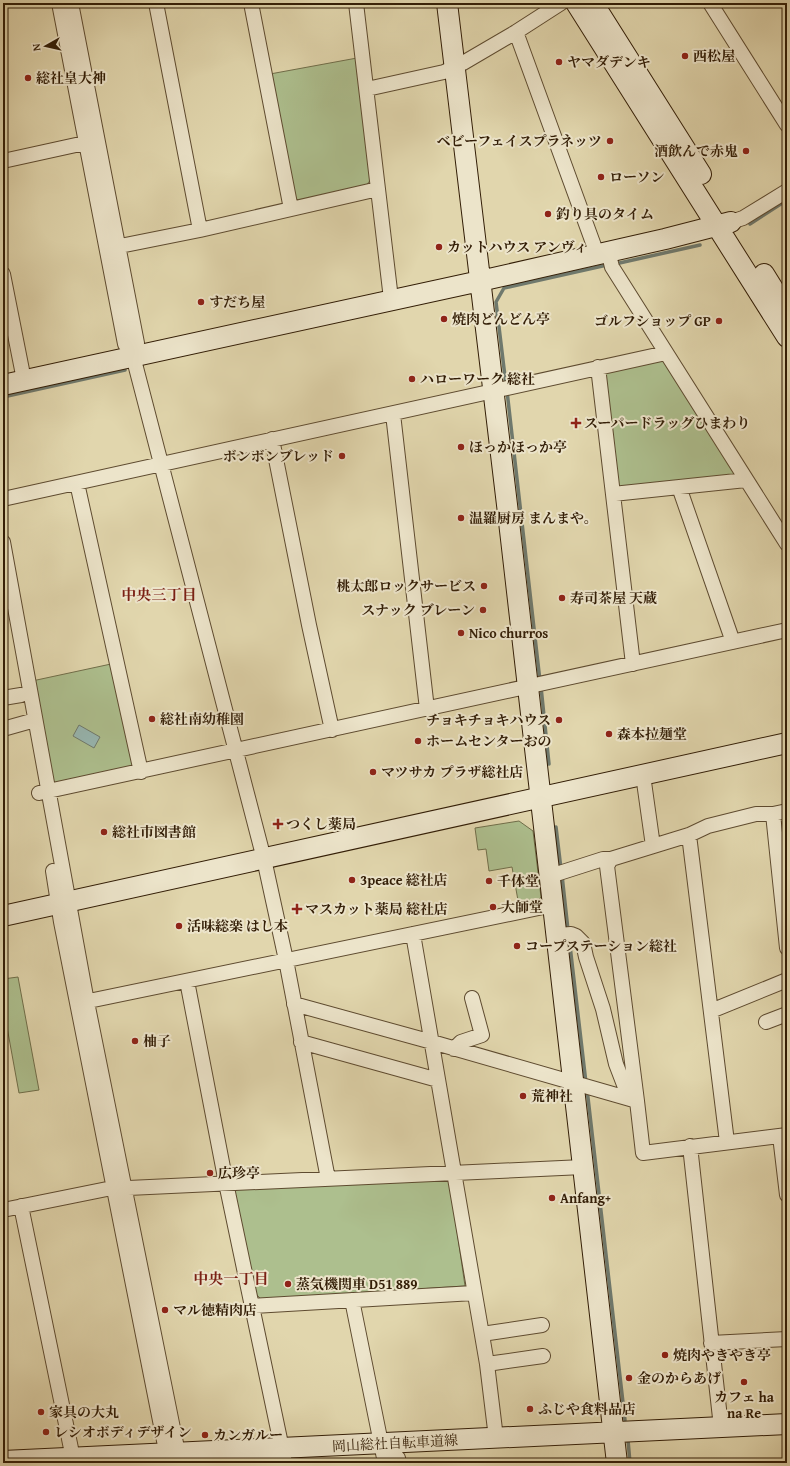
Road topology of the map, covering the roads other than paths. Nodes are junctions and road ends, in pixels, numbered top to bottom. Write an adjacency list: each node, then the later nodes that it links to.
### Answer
1 (59, 3): 15 (street)
2 (71, 3): 15 (street)
3 (156, 3): 21 (street)
4 (251, 3): 19 (street)
5 (356, 3): 13 (street)
6 (447, 3): 12 (street)
7 (561, 3): 11 (street)
8 (576, 3): 20 (street)
9 (593, 3): 20 (street)
10 (710, 3): 14 (street)
11 (516, 32): 12 (street); 23 (street)
12 (454, 67): 13 (street); 25 (street)
13 (367, 89): 17 (street)
14 (787, 125)
15 (91, 141): 16 (street); 22 (street)
16 (3, 161)
17 (378, 189): 19 (street); 26 (street)
18 (787, 191): 20 (street)
19 (292, 209): 21 (street)
20 (724, 224): 23 (street); 27 (street); 28 (street)
21 (200, 230): 22 (street)
22 (112, 248): 30 (street)
23 (607, 258): 25 (street); 29 (street)
24 (3, 274): 32 (street)
25 (480, 281): 26 (street); 34 (street)
26 (391, 300): 30 (street)
27 (787, 311)
28 (787, 337)
29 (666, 353): 31 (street); 38 (street)
30 (133, 356): 32 (street); 37 (street)
31 (598, 367): 34 (street); 41 (street)
32 (24, 380): 33 (street)
33 (3, 385)
34 (502, 389): 35 (street); 50 (street)
35 (393, 414): 36 (street); 53 (street)
36 (272, 439): 37 (street); 56 (street)
37 (161, 464): 39 (street); 58 (street)
38 (746, 480): 40 (street); 43 (street)
39 (77, 482): 42 (street); 59 (street)
40 (679, 487): 41 (street); 48 (street)
41 (613, 494): 49 (street)
42 (3, 499)
43 (781, 522): 45 (street)
44 (3, 542): 54 (street)
45 (787, 544)
46 (3, 596): 51 (street)
47 (787, 630): 48 (street)
48 (733, 642): 49 (street)
49 (633, 664): 50 (street)
50 (536, 685): 53 (street); 62 (street)
51 (21, 695): 52 (street); 54 (street)
52 (3, 698)
53 (427, 709): 56 (street)
54 (30, 721): 55 (street); 61 (street)
55 (3, 729)
56 (332, 730): 58 (street)
57 (787, 743): 60 (street)
58 (236, 751): 59 (street); 68 (street)
59 (141, 772): 61 (street)
60 (643, 775): 62 (street); 66 (street)
61 (43, 792): 70 (street)
62 (541, 798): 68 (street); 69 (street)
63 (787, 811): 64 (street)
64 (773, 814): 65 (street); 75 (street)
65 (689, 836): 66 (street); 82 (street)
66 (652, 846): 67 (street)
67 (611, 859): 69 (street); 90 (street)
68 (264, 860): 70 (street); 76 (street)
69 (558, 873): 71 (street)
70 (63, 903): 72 (street); 80 (street)
71 (553, 905): 73 (street); 74 (street)
72 (3, 916)
73 (414, 934): 76 (street); 86 (street)
74 (565, 935): 89 (street); 90 (street)
75 (787, 948)
76 (286, 960): 78 (street); 81 (street)
77 (787, 980): 82 (street)
78 (187, 981): 80 (street); 97 (street)
79 (472, 998): 87 (street)
80 (82, 1003): 98 (street)
81 (294, 1004): 85 (street); 86 (street)
82 (711, 1011): 92 (street)
83 (787, 1014): 84 (street)
84 (766, 1022)
85 (301, 1042): 88 (street); 96 (street)
86 (432, 1042): 87 (street); 88 (street)
87 (454, 1049): 89 (street)
88 (438, 1080): 95 (street)
89 (582, 1085): 90 (street); 94 (street)
90 (637, 1101): 93 (street)
91 (783, 1136): 92 (street); 99 (street)
92 (727, 1142): 93 (street)
93 (690, 1146): 108 (street)
94 (583, 1167): 95 (street); 113 (street)
95 (454, 1172): 96 (street); 102 (street)
96 (328, 1179): 97 (street)
97 (226, 1184): 98 (street); 104 (street)
98 (119, 1189): 100 (street); 117 (street)
99 (787, 1195)
100 (21, 1206): 101 (street); 118 (street)
101 (3, 1210)
102 (474, 1293): 103 (street); 106 (street)
103 (352, 1300): 104 (street); 115 (street)
104 (252, 1306): 116 (street)
105 (542, 1325): 106 (street)
106 (482, 1334): 110 (street)
107 (787, 1339): 108 (street)
108 (711, 1343): 112 (street)
109 (543, 1356): 110 (street)
110 (487, 1364): 114 (street)
111 (787, 1424): 112 (street, 岡山総社自転車道線)
112 (721, 1428): 113 (street, 岡山総社自転車道線)
113 (613, 1433): 114 (street, 岡山総社自転車道線); 122 (street)
114 (496, 1438): 115 (street, 岡山総社自転車道線)
115 (381, 1443): 116 (street, 岡山総社自転車道線); 120 (street); 121 (street)
116 (284, 1455): 117 (street, 岡山総社自転車道線)
117 (173, 1458): 118 (street, 岡山総社自転車道線)
118 (74, 1460): 119 (street, 岡山総社自転車道線)
119 (3, 1461)
120 (385, 1463)
121 (399, 1463)
122 (617, 1463)

